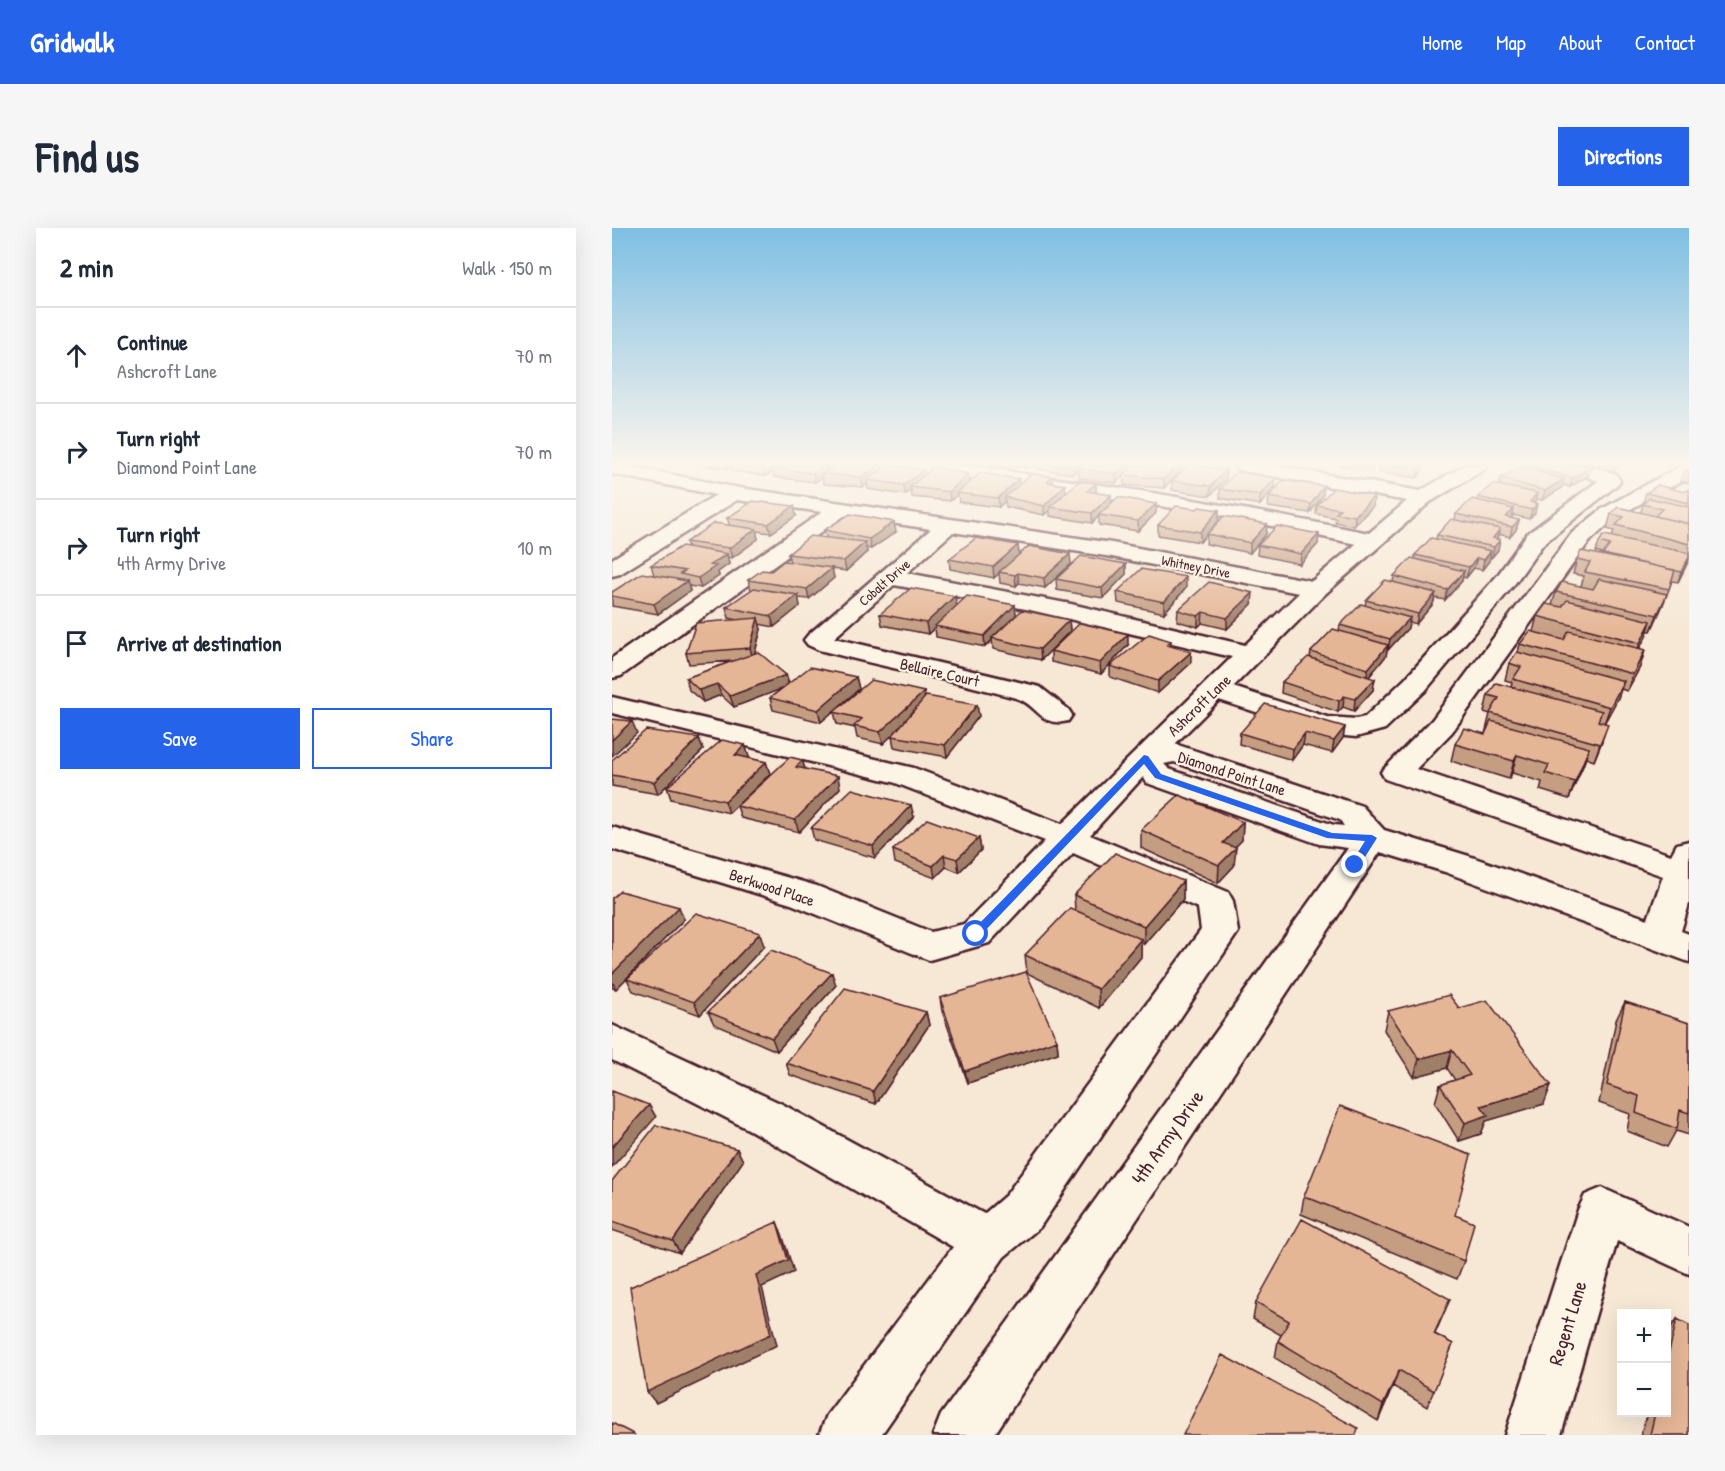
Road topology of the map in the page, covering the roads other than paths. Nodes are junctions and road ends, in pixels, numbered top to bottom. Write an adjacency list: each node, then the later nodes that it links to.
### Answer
1 (686, 521): 10 (street)
2 (823, 521): 15 (street)
3 (932, 521): 8 (street, Whitney Drive)
4 (1279, 521): 9 (street)
5 (1396, 521): 9 (street, Ashcroft Lane)
6 (1558, 521): 16 (street)
7 (1599, 521): 23 (street)
8 (950, 524): 11 (street, Cobalt Drive); 12 (street, Whitney Drive)
9 (1374, 541): 12 (street, Ashcroft Lane)
10 (615, 565)
11 (889, 577): 13 (street, Cobalt Drive); 14 (street)
12 (1317, 590): 14 (street, Ashcroft Lane)
13 (817, 640): 18 (street, Bellaire Court)
14 (1251, 654): 16 (street, Ashcroft Lane)
15 (612, 670)
16 (1215, 690): 19 (street, Ashcroft Lane)
17 (612, 705): 21 (street)
18 (1058, 714)
19 (1144, 758): 21 (street, Ashcroft Lane); 22 (street, Diamond Point Lane)
20 (612, 838): 25 (street, Berkwood Place)
21 (1068, 838): 25 (street, Ashcroft Lane); 27 (street)
22 (1372, 838): 24 (street, Diamond Point Lane); 30 (street, 4th Army Drive)
23 (1687, 865): 24 (street)
24 (1674, 943)
25 (929, 946)
26 (612, 1041): 27 (street)
27 (987, 1241): 29 (street)
28 (1689, 1251): 31 (street, Regent Lane)
29 (847, 1435)
30 (961, 1435)
31 (1533, 1435)

